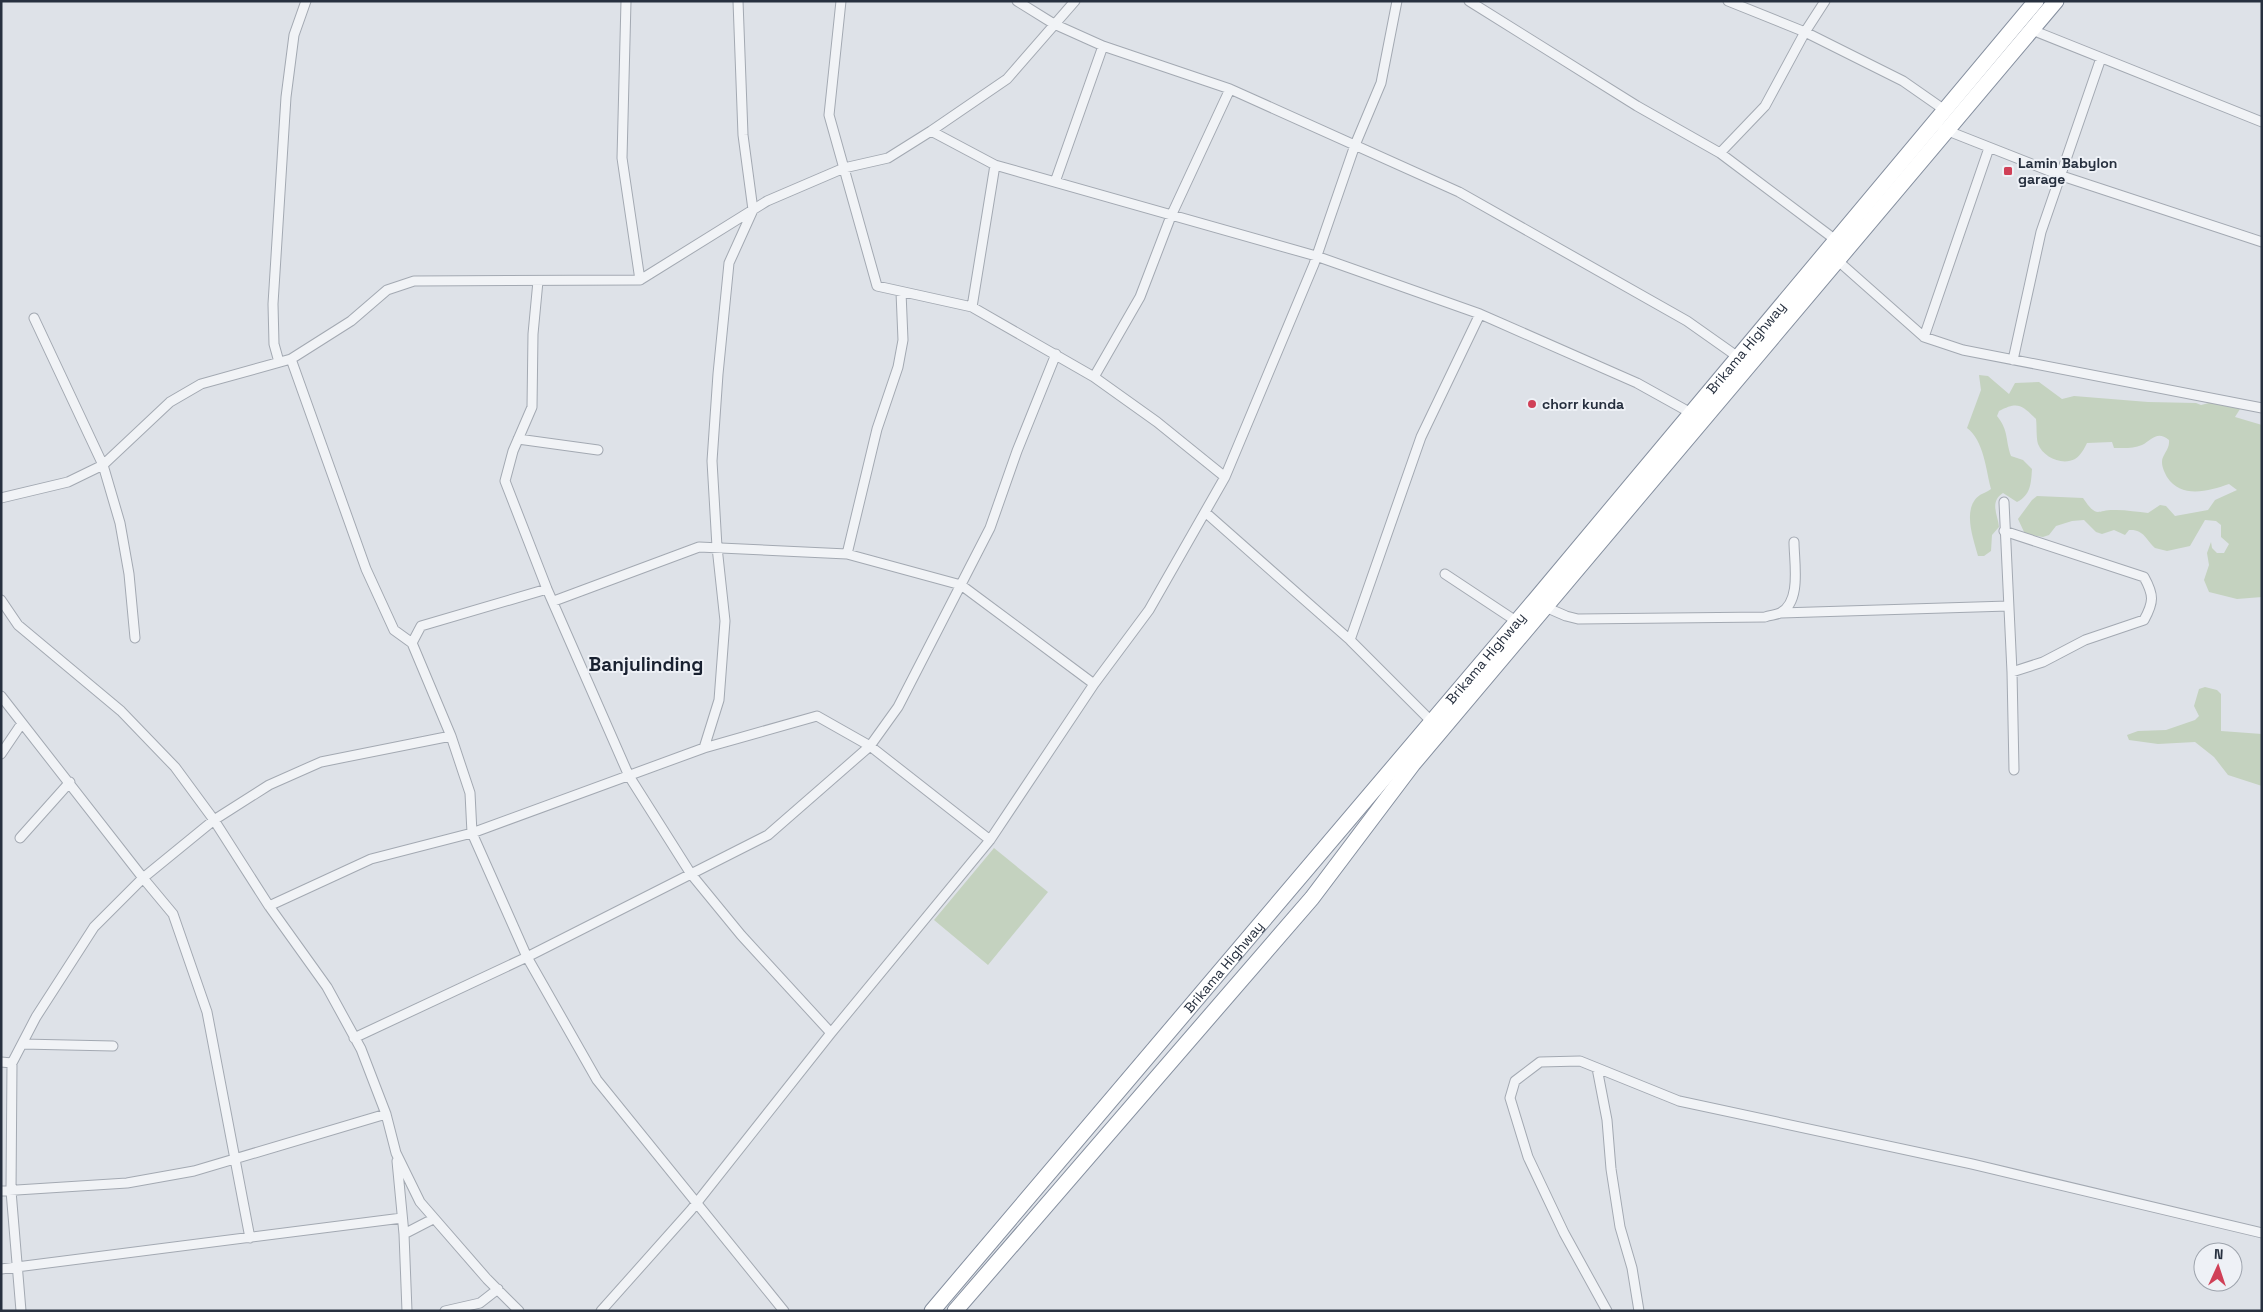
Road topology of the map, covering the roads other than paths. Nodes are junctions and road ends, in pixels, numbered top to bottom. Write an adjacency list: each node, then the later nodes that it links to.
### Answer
1 (306, 1): 48 (street)
2 (626, 1): 38 (street)
3 (738, 1): 31 (street)
4 (841, 1): 28 (street)
5 (1017, 1): 13 (street)
6 (1075, 1): 13 (street)
7 (1398, 1): 23 (street)
8 (1469, 1): 25 (street)
9 (1728, 1): 15 (street)
10 (1826, 1): 15 (street)
11 (2036, 1): 19 (highway, Brikama Highway)
12 (2056, 1): 14 (highway, Brikama Highway)
13 (1054, 24): 16 (street); 22 (street)
14 (2032, 30): 17 (street); 21 (highway, Brikama Highway)
15 (1805, 32): 19 (street); 25 (street)
16 (1103, 46): 18 (street); 30 (street)
17 (2101, 58): 20 (street); 29 (street)
18 (1230, 89): 23 (street); 32 (street)
19 (1946, 110): 21 (highway, Brikama Highway)
20 (2262, 122)
21 (1941, 128): 24 (street); 26 (highway, Brikama Highway)
22 (931, 131): 27 (street); 28 (street)
23 (1355, 146): 35 (street); 45 (street)
24 (1988, 148): 29 (street); 43 (street)
25 (1720, 153): 33 (street)
26 (1913, 161): 33 (highway, Brikama Highway); 36 (highway, Brikama Highway)
27 (995, 165): 30 (street); 40 (street)
28 (844, 168): 31 (street); 39 (street)
29 (2062, 176): 34 (street); 47 (street)
30 (1055, 182): 32 (street)
31 (752, 210): 38 (street); 61 (street)
32 (1171, 216): 35 (street); 49 (street)
33 (1837, 241): 45 (highway, Brikama Highway)
34 (2262, 242)
35 (1316, 256): 41 (street); 55 (street)
36 (1838, 260): 43 (street); 68 (highway, Brikama Highway)
37 (538, 280): 38 (street); 46 (street); 52 (street)
38 (640, 280)
39 (901, 292): 40 (street); 62 (street)
40 (972, 308): 44 (street)
41 (1480, 314): 51 (street); 73 (street)
42 (34, 318): 54 (street)
43 (1924, 337): 47 (street)
44 (1056, 354): 49 (street); 64 (street)
45 (1738, 357): 51 (highway, Brikama Highway)
46 (291, 359): 48 (street); 74 (street)
47 (2013, 360): 50 (street)
48 (279, 362): 54 (street)
49 (1094, 377): 55 (street)
50 (2262, 408)
51 (1691, 413): 68 (highway, Brikama Highway)
52 (518, 439): 53 (street); 65 (street)
53 (598, 450)
54 (103, 465): 56 (street); 72 (street)
55 (1225, 477): 58 (street)
56 (1, 498)
57 (2004, 502): 59 (street)
58 (1205, 512): 73 (street); 76 (street)
59 (2004, 531): 69 (street); 75 (street)
60 (1794, 542): 70 (street)
61 (717, 547): 62 (street); 67 (street); 82 (street)
62 (847, 554): 64 (street)
63 (1445, 574): 71 (street)
64 (961, 585): 76 (street); 81 (street)
65 (547, 589): 67 (street); 74 (street)
66 (1, 600): 87 (street)
67 (554, 601): 85 (street)
68 (1540, 604): 70 (street); 71 (highway, Brikama Highway); 123 (highway, Brikama Highway)
69 (2008, 606): 70 (street); 75 (street)
70 (1781, 613)
71 (1516, 622): 78 (highway, Brikama Highway)
72 (134, 638)
73 (1350, 640): 78 (street)
74 (412, 643): 80 (street)
75 (2012, 672): 84 (street)
76 (1094, 684): 90 (street)
77 (1, 696): 79 (street)
78 (1430, 721): 122 (highway, Brikama Highway)
79 (22, 724): 83 (street); 86 (street)
80 (451, 736): 87 (street); 88 (street)
81 (870, 746): 82 (street); 90 (street); 91 (street)
82 (704, 748): 85 (street)
83 (1, 754)
84 (2014, 770)
85 (629, 776): 88 (street); 91 (street)
86 (70, 782): 89 (street); 92 (street)
87 (214, 820): 92 (street); 93 (street)
88 (472, 833): 93 (street); 94 (street)
89 (20, 838)
90 (990, 840): 95 (street)
91 (690, 874): 94 (street); 95 (street)
92 (143, 878): 97 (street); 104 (street)
93 (270, 906): 96 (street)
94 (527, 957): 96 (street); 107 (street)
95 (831, 1033): 107 (street)
96 (354, 1038): 102 (street)
97 (22, 1044): 98 (street); 100 (street)
98 (113, 1046)
99 (1, 1062): 100 (street)
100 (12, 1063): 106 (street)
101 (1598, 1068): 110 (street); 124 (street); 125 (street)
102 (386, 1114): 103 (street); 104 (street)
103 (396, 1153): 108 (street); 109 (street)
104 (233, 1159): 106 (street); 112 (street)
105 (1, 1191): 106 (street)
106 (11, 1191): 113 (street)
107 (697, 1204): 120 (street); 121 (street)
108 (402, 1218): 111 (street); 112 (street)
109 (433, 1219): 111 (street); 115 (street)
110 (2262, 1233)
111 (404, 1234): 117 (street)
112 (250, 1238): 113 (street)
113 (17, 1267): 114 (street); 116 (street)
114 (1, 1269)
115 (498, 1290): 118 (street); 119 (street)
116 (21, 1311)
117 (407, 1311)
118 (445, 1311)
119 (519, 1311)
120 (600, 1311)
121 (784, 1311)
122 (932, 1311)
123 (955, 1311)
124 (1607, 1311)
125 (1639, 1311)

